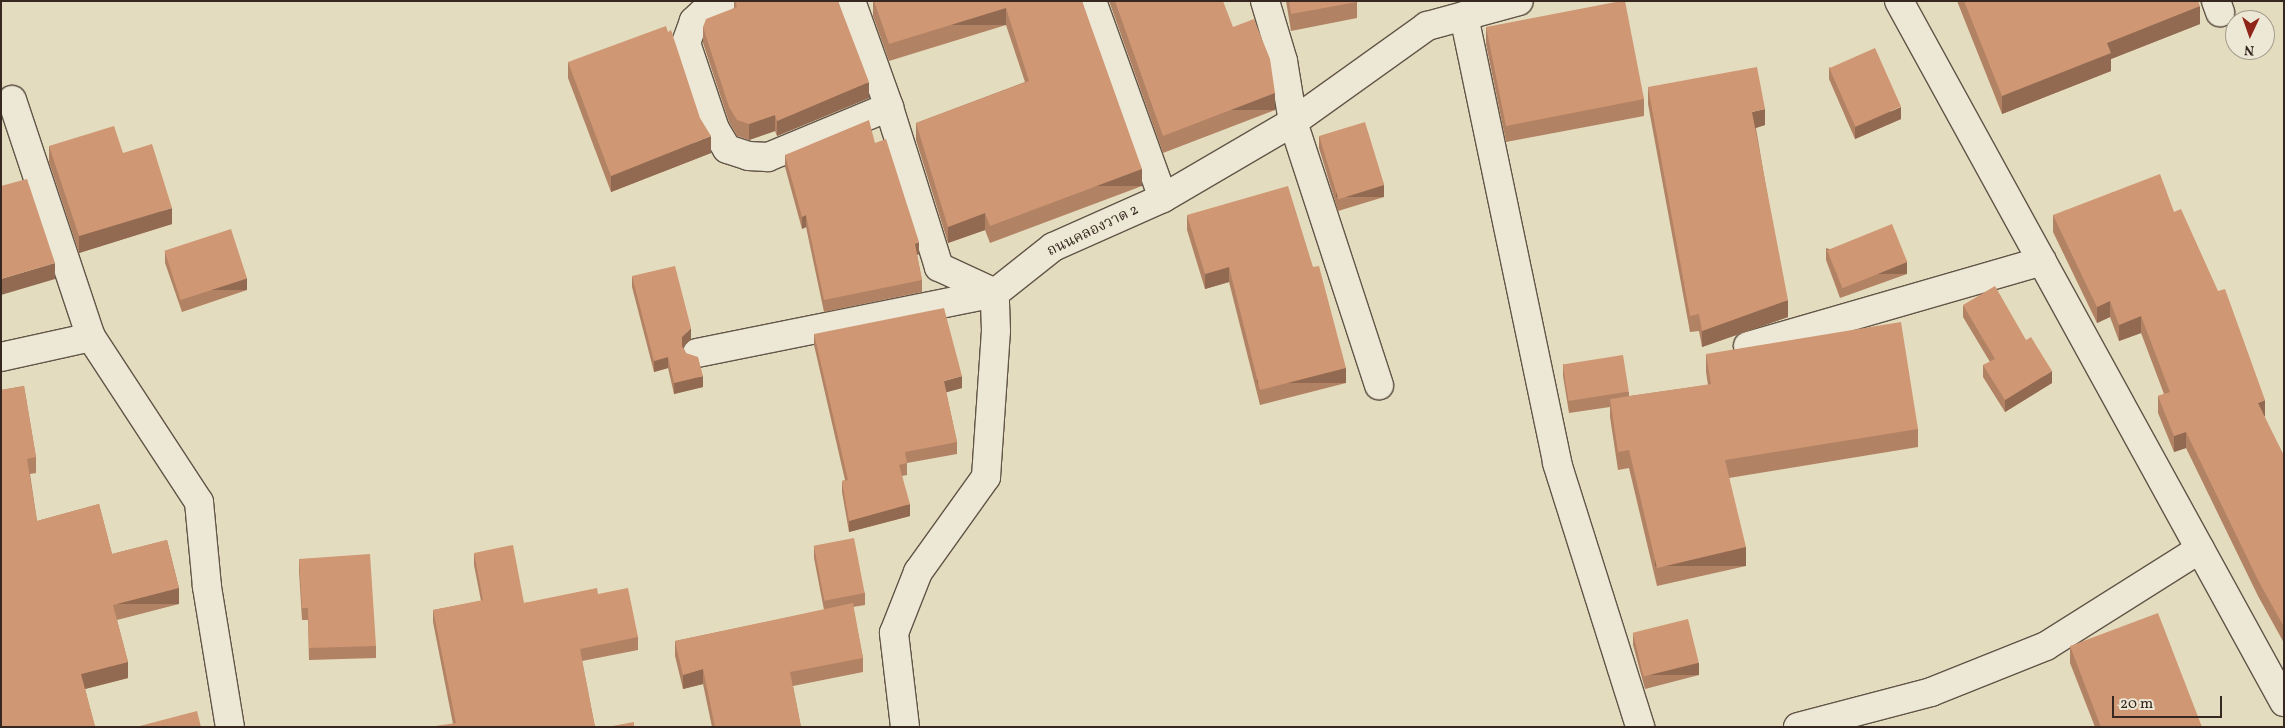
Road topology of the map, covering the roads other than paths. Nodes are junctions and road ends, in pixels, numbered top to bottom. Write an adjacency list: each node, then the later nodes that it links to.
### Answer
1 (725, 1): 9 (street)
2 (851, 1): 9 (street)
3 (1092, 1): 11 (street)
4 (1264, 1): 10 (street)
5 (1519, 1): 7 (street, ถนนคลองวาด 2)
6 (1899, 1): 12 (street)
7 (1464, 16): 10 (street, ถนนคลองวาด 2); 23 (street)
8 (12, 100): 14 (street)
9 (889, 107): 13 (street)
10 (1293, 122): 11 (street, ถนนคลองวาด 2); 18 (street)
11 (1163, 198): 13 (street, ถนนคลองวาด 2)
12 (2042, 261): 15 (street); 19 (street)
13 (995, 293): 16 (street); 22 (street)
14 (91, 337): 17 (street); 21 (street)
15 (1748, 346)
16 (697, 352)
17 (1, 358)
18 (1379, 385)
19 (2200, 549): 20 (street); 24 (street)
20 (2284, 702)
21 (230, 727)
22 (905, 727)
23 (1640, 727)
24 (1798, 727)

